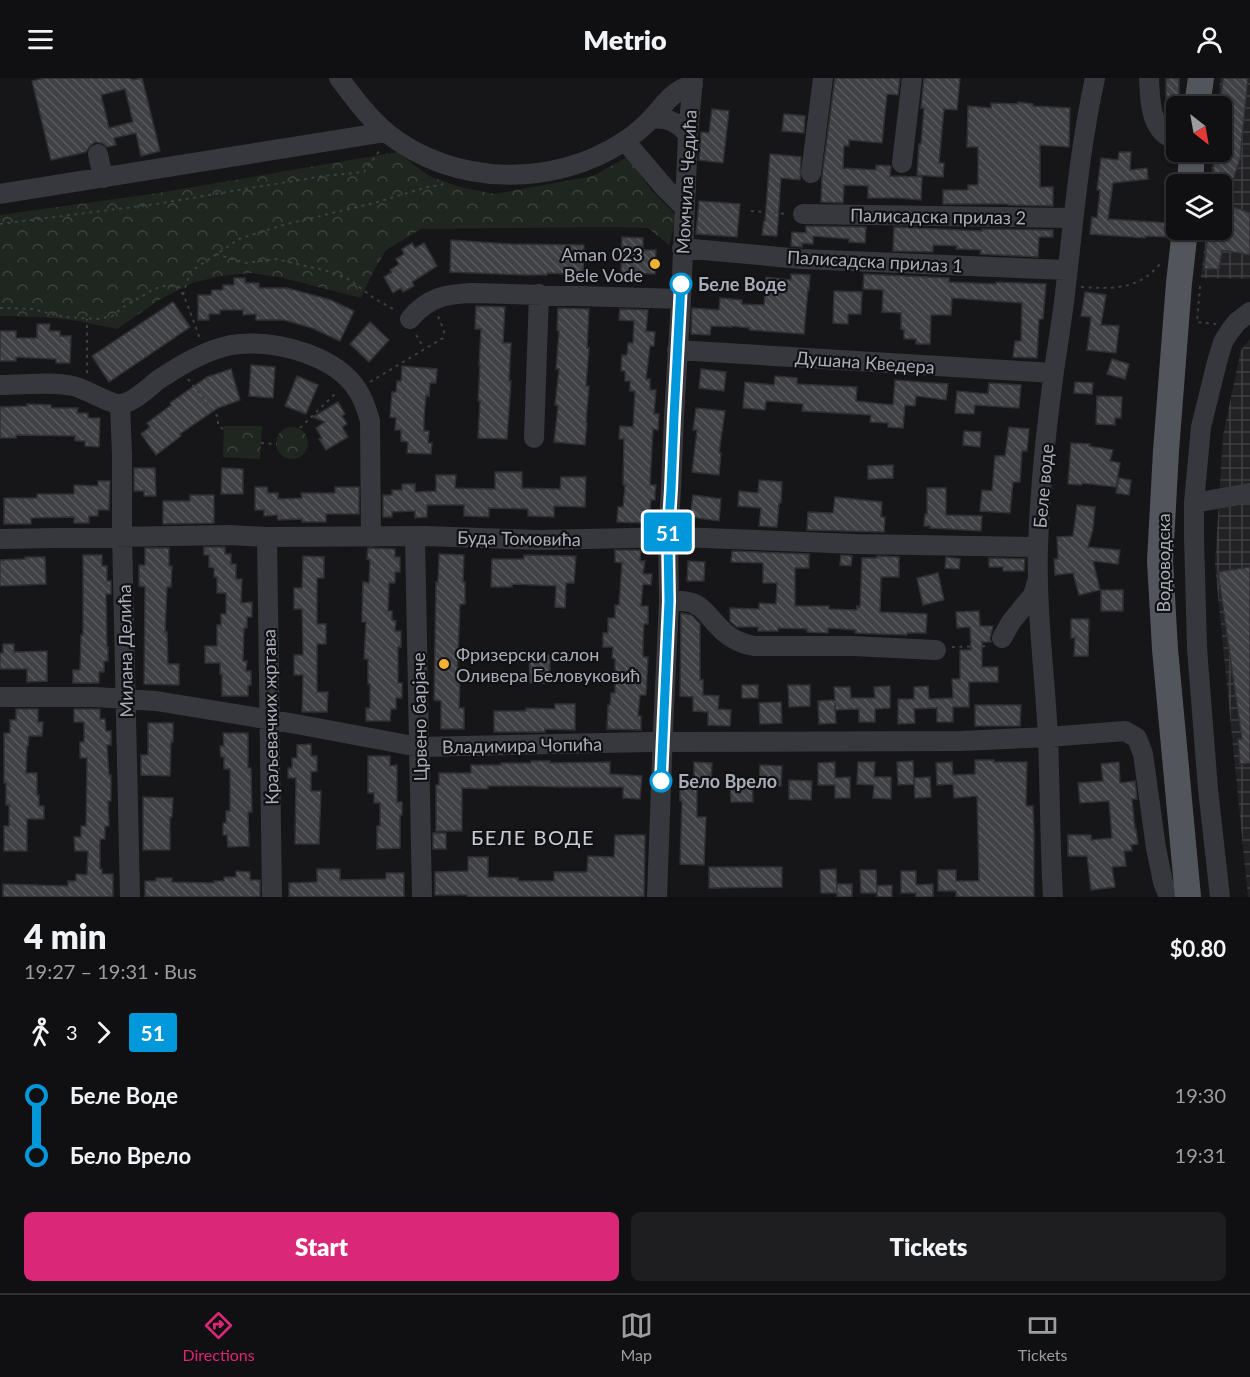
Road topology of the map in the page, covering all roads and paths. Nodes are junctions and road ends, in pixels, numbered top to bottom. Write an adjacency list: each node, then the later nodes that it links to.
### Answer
1 (339, 78): 12 (street)
2 (823, 78): 18 (street)
3 (912, 78): 17 (street)
4 (1095, 78): 25 (street, Беле воде)
5 (1149, 78): 9 (street)
6 (1201, 78): 8 (main road)
7 (693, 81): 10 (street); 13 (street, Момчила Чедића)
8 (1198, 96)
9 (1152, 107): 11 (street); 14 (street)
10 (651, 119): 13 (street); 15 (street)
11 (1166, 121)
12 (388, 134): 15 (street); 19 (street); 26 (path)
13 (688, 135): 22 (street, Момчила Чедића)
14 (1166, 135)
15 (625, 141): 22 (street)
16 (98, 154): 19 (street)
17 (902, 163)
18 (810, 173)
19 (103, 178): 21 (street)
20 (448, 181): 29 (path)
21 (0, 194)
22 (684, 207): 28 (street, Момчила Чедића)
23 (751, 211): 24 (path)
24 (796, 214): 25 (street, Палисадска прилаз 2)
25 (1073, 218): 31 (street, Беле воде)
26 (0, 224)
27 (1184, 240): 80 (main road, Водоводска)
28 (682, 248): 31 (street, Палисадска прилаз 1); 35 (street, Момчила Чедића)
29 (216, 254): 34 (path); 40 (path)
30 (1162, 261): 31 (path)
31 (1067, 278): 45 (street, Беле воде)
32 (1200, 287): 41 (path)
33 (539, 294): 35 (street); 36 (street); 52 (street)
34 (183, 295): 39 (path); 42 (path)
35 (681, 299): 43 (street, Момчила Чедића)
36 (431, 300): 40 (street); 48 (path)
37 (0, 308): 39 (path)
38 (1243, 317): 56 (street, Водоводска)
39 (87, 318): 46 (path)
40 (410, 319)
41 (1213, 324)
42 (203, 347)
43 (677, 350): 45 (street, Душана Кведера); 61 (street, Момчила Чедића)
44 (180, 366): 48 (street); 49 (street); 51 (path)
45 (1053, 373): 63 (street, Беле воде)
46 (87, 374)
47 (0, 385): 49 (street)
48 (349, 390): 50 (path); 58 (street)
49 (120, 404): 60 (street, Милана Делића)
50 (300, 428)
51 (224, 430)
52 (534, 438)
53 (261, 443): 54 (path)
54 (276, 444)
55 (1250, 493): 56 (street)
56 (1194, 503): 81 (street, Водоводска)
57 (267, 537): 58 (street, Буда Томовића); 60 (street, Буда Томовића); 70 (street, Краљевачких жртава)
58 (371, 537): 59 (street, Буда Томовића)
59 (416, 537): 61 (street, Буда Томовића); 73 (street, Црвено барјаче)
60 (123, 538): 62 (street, Буда Томовића); 69 (street, Милана Делића)
61 (668, 538): 63 (street, Буда Томовића); 65 (street, Момчила Чедића)
62 (0, 539)
63 (1038, 547): 64 (street, Беле воде)
64 (1038, 580): 66 (street); 71 (street, Беле воде)
65 (669, 601): 67 (street); 72 (street, Момчила Чедића)
66 (1002, 638): 67 (path)
67 (936, 650)
68 (0, 697): 69 (street, Владимира Чопића)
69 (126, 698): 70 (street, Владимира Чопића); 74 (street, Милана Делића)
70 (270, 720): 73 (street, Владимира Чопића); 75 (street, Краљевачких жртава)
71 (1048, 737): 72 (street, Владимира Чопића); 78 (street, Беле воде); 79 (street)
72 (662, 742): 73 (street, Владимира Чопића); 77 (street, Момчила Чедића)
73 (419, 747): 76 (street, Црвено барјаче)
74 (130, 897)
75 (272, 897)
76 (422, 897)
77 (657, 897)
78 (1053, 897)
79 (1169, 897)
80 (1188, 897)
81 (1220, 897)

